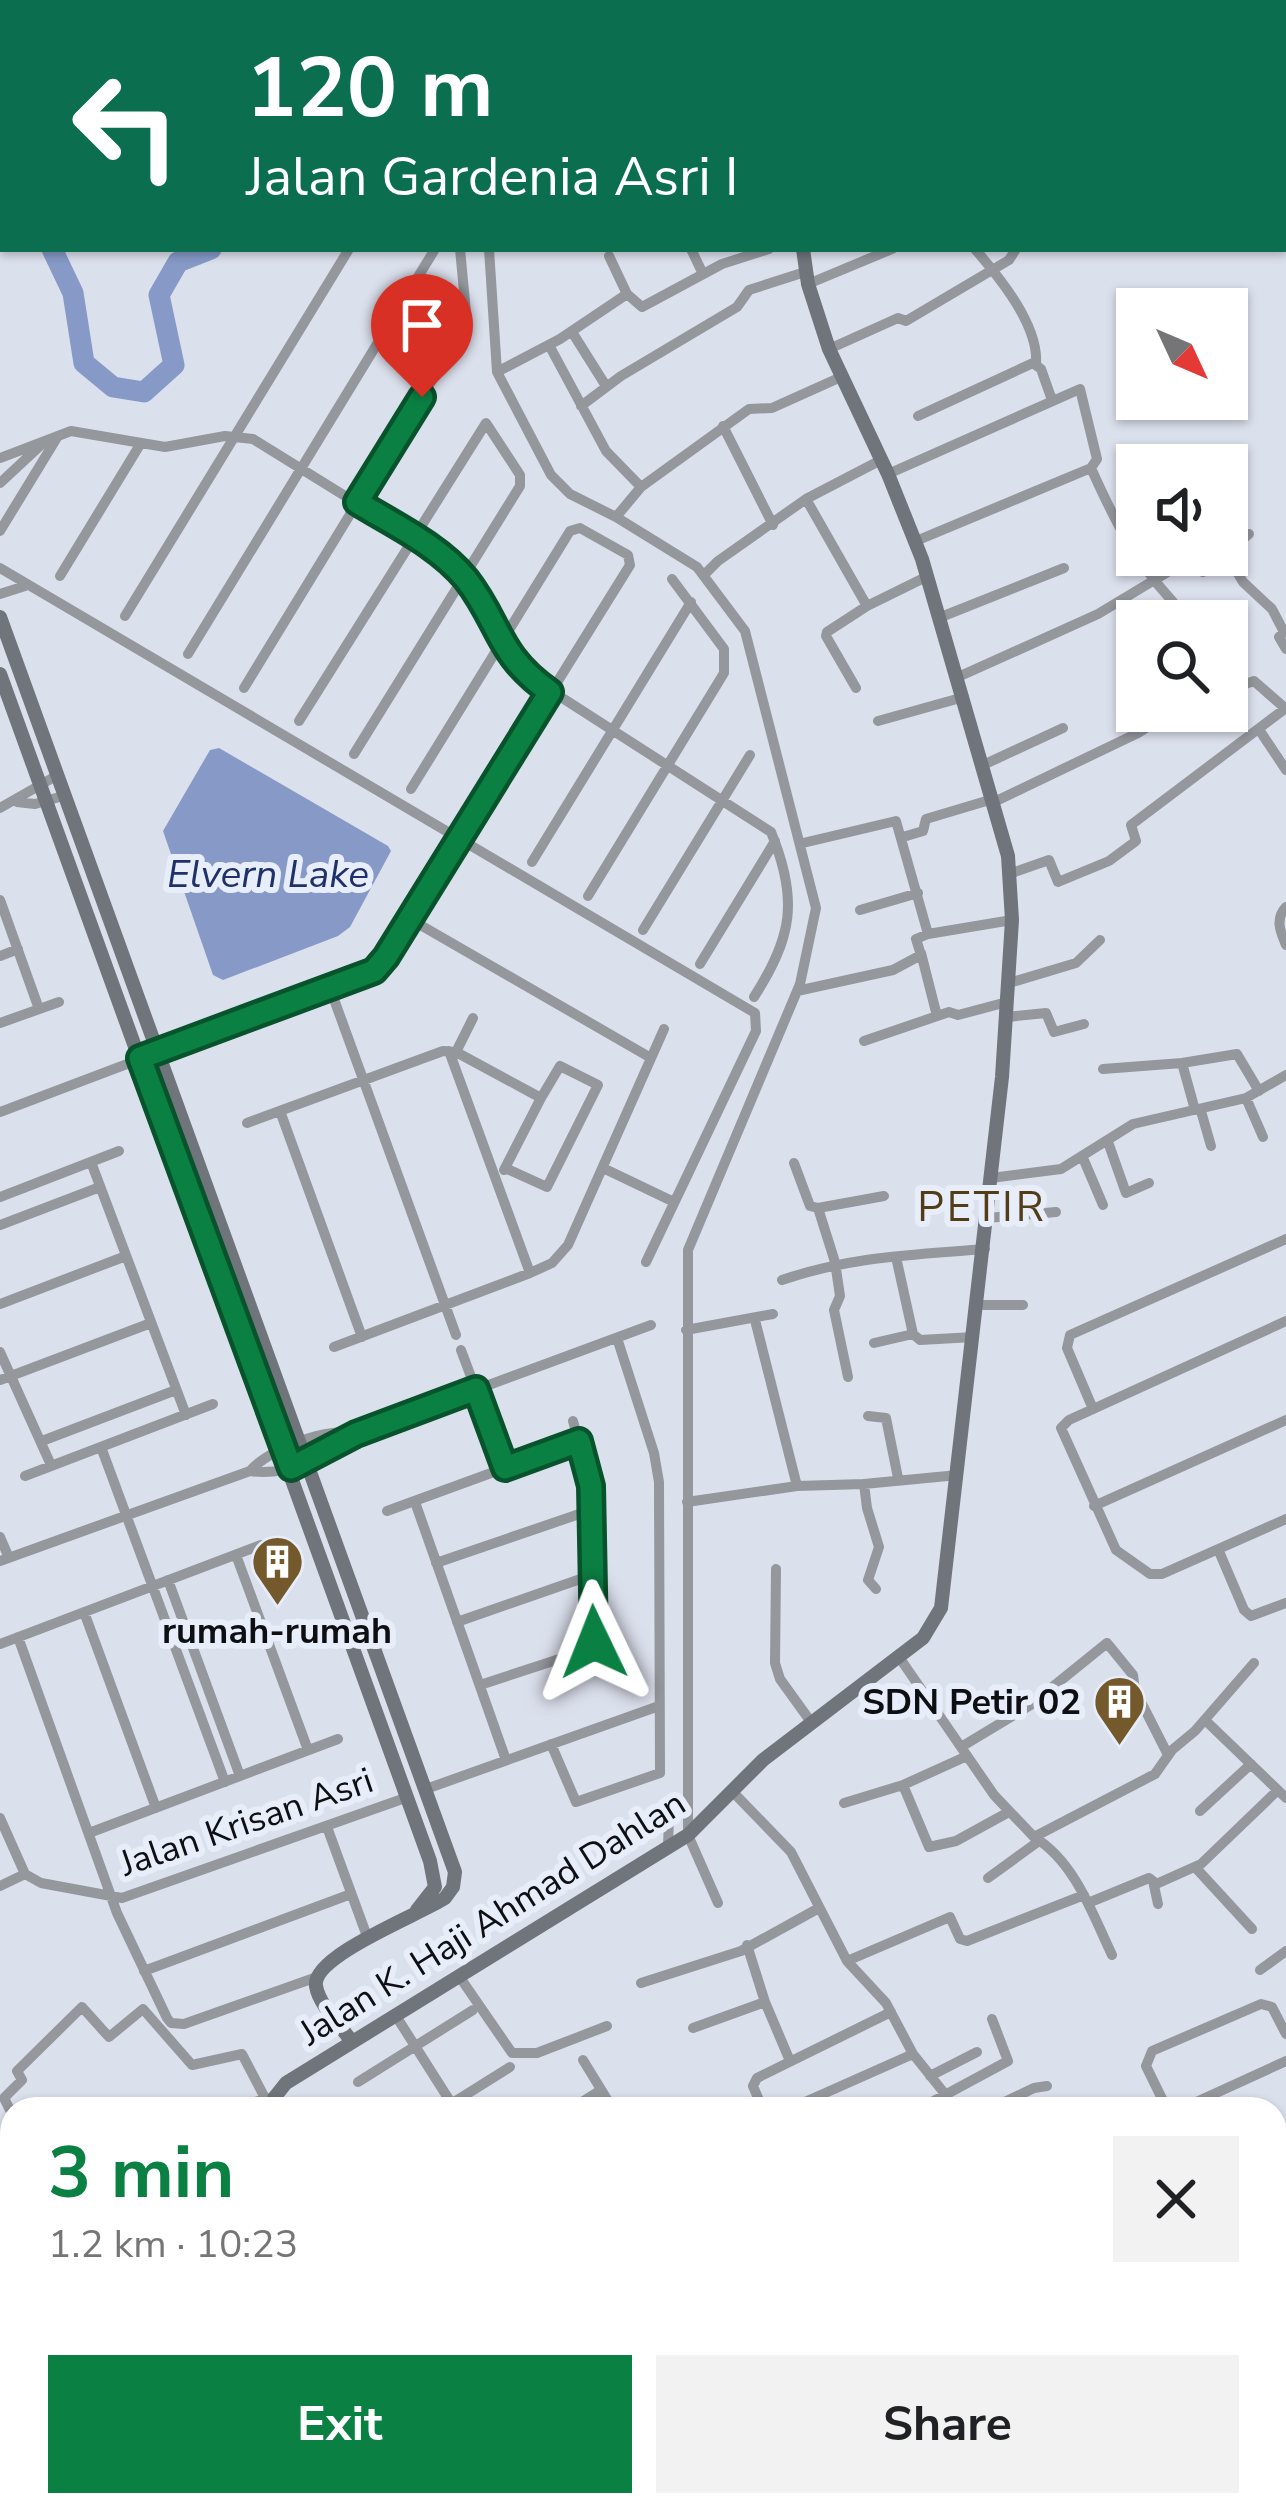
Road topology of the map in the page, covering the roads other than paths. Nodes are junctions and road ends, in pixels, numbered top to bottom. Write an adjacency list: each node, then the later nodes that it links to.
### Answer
1 (347, 252): 28 (street)
2 (433, 252): 33 (street)
3 (460, 252): 38 (street)
4 (692, 252): 13 (street)
5 (761, 252): 13 (street)
6 (803, 252): 14 (street, Jalan K. Haji Ahmad Dahlan)
7 (883, 252): 14 (street)
8 (978, 252): 12 (street)
9 (1013, 252): 12 (street)
10 (489, 254): 20 (street)
11 (609, 256): 15 (street)
12 (993, 270): 18 (street); 19 (street)
13 (703, 274): 15 (street)
14 (807, 278): 18 (street, Jalan K. Haji Ahmad Dahlan); 22 (street)
15 (627, 294): 16 (street)
16 (572, 332): 17 (street); 22 (street)
17 (549, 345): 20 (street); 24 (street)
18 (829, 349): 21 (street, Jalan K. Haji Ahmad Dahlan)
19 (1036, 364): 23 (street); 25 (street)
20 (497, 372): 39 (street)
21 (841, 377): 26 (street); 32 (street, Jalan K. Haji Ahmad Dahlan)
22 (606, 386): 24 (street)
23 (1052, 400): 32 (street); 34 (street)
24 (580, 406): 36 (street)
25 (917, 416)
26 (723, 426): 36 (street); 40 (street)
27 (60, 434): 29 (street); 30 (street); 41 (street)
28 (235, 435): 30 (street); 33 (street); 59 (street)
29 (44, 441): 31 (street); 35 (street)
30 (141, 443): 47 (street)
31 (0, 458)
32 (884, 467): 37 (street); 43 (street, Jalan K. Haji Ahmad Dahlan)
33 (301, 468): 38 (street); 64 (street)
34 (1090, 468): 43 (street); 53 (street)
35 (0, 484)
36 (641, 487): 39 (street)
37 (806, 499): 40 (street); 58 (street)
38 (357, 502): 42 (street); 68 (street)
39 (616, 517): 46 (street)
40 (773, 525): 46 (street)
41 (0, 531)
42 (412, 535): 48 (street); 48 (street); 73 (street)
43 (916, 541): 49 (street, Jalan K. Haji Ahmad Dahlan)
44 (0, 568): 54 (street)
45 (1064, 568): 61 (street)
46 (705, 574): 96 (street)
47 (60, 576)
48 (463, 576): 62 (street); 79 (street)
49 (928, 576): 58 (street); 61 (street, Jalan K. Haji Ahmad Dahlan)
50 (1162, 576): 53 (street)
51 (1239, 576): 63 (street)
52 (672, 578): 57 (street)
53 (1152, 582): 56 (street); 66 (street)
54 (25, 586): 55 (street); 94 (street)
55 (0, 594)
56 (1170, 600)
57 (692, 602): 76 (street); 81 (street)
58 (867, 606): 69 (street)
59 (125, 616)
60 (0, 617): 84 (street)
61 (940, 617): 66 (street, Jalan K. Haji Ahmad Dahlan)
62 (501, 642): 70 (street); 70 (street); 86 (street)
63 (1286, 649)
64 (188, 653)
65 (0, 674): 85 (street)
66 (958, 677): 71 (street, Jalan K. Haji Ahmad Dahlan)
67 (1248, 683): 72 (street)
68 (244, 688)
69 (856, 688)
70 (550, 692): 76 (street); 94 (street)
71 (964, 697): 74 (street); 82 (street, Jalan K. Haji Ahmad Dahlan)
72 (1286, 708): 77 (street)
73 (299, 721)
74 (878, 721)
75 (1063, 728): 82 (street)
76 (614, 729): 81 (street); 97 (street)
77 (1261, 731): 83 (street); 98 (street)
78 (1140, 732): 89 (street)
79 (354, 754)
80 (750, 755): 88 (street)
81 (668, 764): 88 (street); 100 (street)
82 (983, 765): 89 (street, Jalan K. Haji Ahmad Dahlan)
83 (1286, 770)
84 (56, 776): 85 (street); 87 (street)
85 (39, 783): 90 (street); 91 (street)
86 (411, 789)
87 (63, 796): 91 (street); 128 (street)
88 (723, 799): 95 (street); 106 (street)
89 (993, 800): 93 (street); 98 (street, Jalan K. Haji Ahmad Dahlan)
90 (17, 802): 91 (street); 92 (street)
91 (46, 802): 129 (street)
92 (0, 808)
93 (903, 837): 96 (street); 99 (street)
94 (459, 841): 104 (street); 157 (street)
95 (775, 841): 113 (street); 117 (street)
96 (803, 843): 116 (street)
97 (532, 862)
98 (1010, 874): 105 (street, Jalan K. Haji Ahmad Dahlan)
99 (918, 893): 103 (street); 107 (street)
100 (588, 896)
101 (0, 900): 110 (street)
102 (1286, 907): 109 (street)
103 (860, 910)
104 (410, 919): 115 (street); 130 (street)
105 (1012, 920): 107 (street); 114 (street, Jalan K. Haji Ahmad Dahlan)
106 (643, 929)
107 (928, 934): 111 (street)
108 (1100, 940): 114 (street)
109 (1286, 945)
110 (18, 949): 112 (street); 119 (street)
111 (921, 953): 116 (street); 121 (street)
112 (0, 956)
113 (700, 964)
114 (1009, 983): 120 (street, Jalan K. Haji Ahmad Dahlan)
115 (331, 991): 128 (street); 134 (street)
116 (797, 991): 180 (street)
117 (754, 997)
118 (59, 1002): 119 (street)
119 (39, 1009): 123 (street)
120 (1007, 1010): 121 (street); 124 (street); 151 (street, Jalan K. Haji Ahmad Dahlan)
121 (937, 1016): 126 (street)
122 (473, 1018): 127 (street)
123 (0, 1023)
124 (1084, 1024)
125 (664, 1029): 130 (street)
126 (864, 1041)
127 (452, 1051): 134 (street); 136 (street); 153 (street)
128 (158, 1052): 129 (street); 200 (street)
129 (140, 1058): 140 (street); 205 (street)
130 (651, 1058): 150 (street)
131 (1182, 1063): 132 (street); 135 (street); 138 (street)
132 (1103, 1069)
133 (1286, 1075): 135 (street)
134 (363, 1080): 139 (street); 173 (street)
135 (1259, 1090): 137 (street)
136 (541, 1098): 149 (street); 149 (street)
137 (1246, 1098): 138 (street); 142 (street)
138 (1198, 1110): 143 (street); 144 (street)
139 (280, 1111): 141 (street); 183 (street)
140 (0, 1112)
141 (247, 1123)
142 (1263, 1137)
143 (1108, 1142): 146 (street); 152 (street)
144 (1211, 1146)
145 (119, 1151): 147 (street)
146 (1083, 1158): 151 (street); 158 (street)
147 (91, 1162): 154 (street); 156 (street)
148 (794, 1163): 159 (street)
149 (506, 1168): 153 (street)
150 (603, 1168): 157 (street); 169 (street)
151 (992, 1178): 161 (street, Jalan K. Haji Ahmad Dahlan)
152 (1149, 1183)
153 (497, 1185): 169 (street)
154 (100, 1187): 162 (street); 165 (street)
155 (884, 1196): 159 (street)
156 (0, 1197)
157 (674, 1202): 167 (street)
158 (1103, 1205)
159 (818, 1208): 168 (street)
160 (1056, 1212): 161 (street)
161 (987, 1218): 164 (street, Jalan K. Haji Ahmad Dahlan)
162 (0, 1226)
163 (1286, 1239): 195 (street)
164 (985, 1249): 166 (street); 172 (street, Jalan K. Haji Ahmad Dahlan)
165 (126, 1256): 171 (street); 178 (street)
166 (896, 1257): 168 (street); 181 (street)
167 (646, 1262)
168 (835, 1262): 170 (street); 190 (street)
169 (530, 1273): 173 (street)
170 (782, 1280)
171 (0, 1304)
172 (978, 1304): 174 (street); 184 (street, Jalan K. Haji Ahmad Dahlan)
173 (445, 1305): 182 (street); 183 (street)
174 (1023, 1305)
175 (773, 1314): 176 (street)
176 (755, 1320): 180 (street); 215 (street)
177 (1286, 1321): 195 (street)
178 (151, 1323): 191 (street); 193 (street)
179 (651, 1325): 185 (street)
180 (686, 1330): 217 (street)
181 (913, 1334): 184 (street); 186 (street)
182 (456, 1335)
183 (362, 1337): 187 (street)
184 (974, 1337): 211 (street, Jalan K. Haji Ahmad Dahlan)
185 (617, 1338): 192 (street); 242 (street)
186 (874, 1343)
187 (334, 1347)
188 (461, 1349): 192 (street)
189 (0, 1352): 191 (street)
190 (848, 1377)
191 (5, 1378): 201 (street)
192 (476, 1389): 203 (street); 209 (street)
193 (176, 1390): 196 (street); 201 (street)
194 (213, 1404): 196 (street)
195 (1093, 1408): 218 (street)
196 (186, 1415): 204 (street)
197 (868, 1416): 213 (street)
198 (1286, 1420): 218 (street)
199 (573, 1421): 202 (street)
200 (300, 1440): 203 (street); 205 (street); 206 (street)
201 (42, 1441): 207 (street)
202 (579, 1441): 209 (street); 219 (street)
203 (323, 1445): 206 (street)
204 (101, 1447): 207 (street); 221 (street)
205 (283, 1447): 208 (street); 210 (street)
206 (308, 1462): 208 (street); 255 (street)
207 (51, 1465): 212 (street)
208 (291, 1468): 210 (street); 258 (street)
209 (505, 1468): 216 (street)
210 (250, 1471): 221 (street)
211 (958, 1474): 213 (street); 239 (street, Jalan K. Haji Ahmad Dahlan)
212 (25, 1476)
213 (898, 1478): 214 (street)
214 (864, 1484): 215 (street); 233 (street)
215 (797, 1486): 217 (street)
216 (415, 1502): 220 (street); 228 (street)
217 (687, 1502): 268 (street)
218 (1094, 1506): 225 (street)
219 (591, 1510): 228 (street); 230 (street)
220 (387, 1511)
221 (127, 1515): 227 (street); 232 (street)
222 (1286, 1519): 225 (street)
223 (0, 1537): 227 (street)
224 (261, 1545): 226 (street)
225 (1218, 1550): 234 (street)
226 (236, 1555): 231 (street); 247 (street)
227 (4, 1560)
228 (436, 1563): 236 (street)
229 (776, 1569): 244 (street)
230 (592, 1575): 236 (street); 241 (street)
231 (168, 1580): 232 (street); 252 (street)
232 (153, 1586): 235 (street); 253 (street)
233 (876, 1589)
234 (1286, 1603)
235 (84, 1612): 237 (street); 260 (street)
236 (458, 1622): 241 (street)
237 (18, 1637): 238 (street); 266 (street)
238 (0, 1644)
239 (899, 1657): 244 (street, Jalan K. Haji Ahmad Dahlan); 248 (street)
240 (1254, 1663): 243 (street)
241 (480, 1685): 250 (street)
242 (659, 1706): 246 (street); 246 (street)
243 (1205, 1720): 249 (street); 251 (street)
244 (812, 1722): 256 (street, Jalan K. Haji Ahmad Dahlan)
245 (338, 1739): 247 (street)
246 (551, 1744): 250 (street)
247 (308, 1750): 252 (street)
248 (964, 1751): 249 (street); 254 (street); 262 (street)
249 (1168, 1755): 267 (street)
250 (506, 1760): 255 (street)
251 (1251, 1764): 257 (street); 261 (street)
252 (240, 1776): 253 (street)
253 (225, 1781): 260 (street)
254 (903, 1785): 259 (street); 262 (street)
255 (425, 1789): 258 (street); 258 (street); 280 (street)
256 (731, 1790): 268 (street, Jalan K. Haji Ahmad Dahlan); 279 (street)
257 (1282, 1794): 269 (street)
258 (408, 1797): 265 (street, Jalan Krisan Asri); 280 (street)
259 (844, 1803)
260 (156, 1808): 266 (street)
261 (1201, 1810)
262 (1007, 1813): 267 (street)
263 (669, 1815): 268 (street)
264 (0, 1818): 270 (street)
265 (327, 1827): 274 (street); 275 (street, Jalan Krisan Asri)
266 (88, 1833): 275 (street)
267 (1036, 1839): 271 (street); 276 (street)
268 (679, 1841): 277 (street); 290 (street, Jalan K. Haji Ahmad Dahlan)
269 (1196, 1867): 273 (street); 281 (street)
270 (25, 1874): 272 (street); 275 (street, Jalan Krisan Asri)
271 (988, 1878)
272 (0, 1886)
273 (1154, 1886): 276 (street); 278 (street)
274 (351, 1894): 282 (street); 288 (street)
275 (112, 1898): 288 (street)
276 (1086, 1899): 285 (street); 286 (street)
277 (718, 1903)
278 (1158, 1904)
279 (820, 1908): 283 (street); 286 (street)
280 (414, 1914): 282 (street)
281 (1252, 1929)
282 (368, 1939): 289 (street)
283 (747, 1945): 291 (street); 292 (street)
284 (1286, 1951): 287 (street)
285 (1112, 1955)
286 (847, 1960): 294 (street)
287 (1260, 1970)
288 (144, 1971): 289 (street)
289 (316, 1977): 300 (street)
290 (463, 1982): 296 (street, Jalan K. Haji Ahmad Dahlan); 297 (street)
291 (640, 1983)
292 (765, 2002): 298 (street); 305 (street)
293 (473, 2010): 301 (street)
294 (891, 2012): 303 (street); 305 (street)
295 (992, 2019): 312 (street)
296 (399, 2021): 300 (street, Jalan K. Haji Ahmad Dahlan); 301 (street)
297 (607, 2026)
298 (692, 2029)
299 (1286, 2034): 325 (street)
300 (352, 2042): 315 (street, Jalan K. Haji Ahmad Dahlan)
301 (415, 2046): 309 (street); 316 (street)
302 (976, 2052): 308 (street)
303 (913, 2054): 308 (street); 321 (street)
304 (583, 2060): 311 (street)
305 (790, 2061): 320 (street)
306 (1286, 2061): 326 (street)
307 (510, 2067): 317 (street)
308 (930, 2076): 312 (street)
309 (358, 2082)
310 (1048, 2086): 324 (street)
311 (601, 2090): 318 (street); 319 (street)
312 (944, 2093): 322 (street); 323 (street)
313 (5, 2097): 314 (street)
314 (267, 2097)
315 (274, 2097)
316 (444, 2097)
317 (465, 2097)
318 (590, 2097)
319 (605, 2097)
320 (759, 2097)
321 (816, 2097)
322 (938, 2097)
323 (947, 2097)
324 (1015, 2097)
325 (1161, 2097)
326 (1207, 2097)

